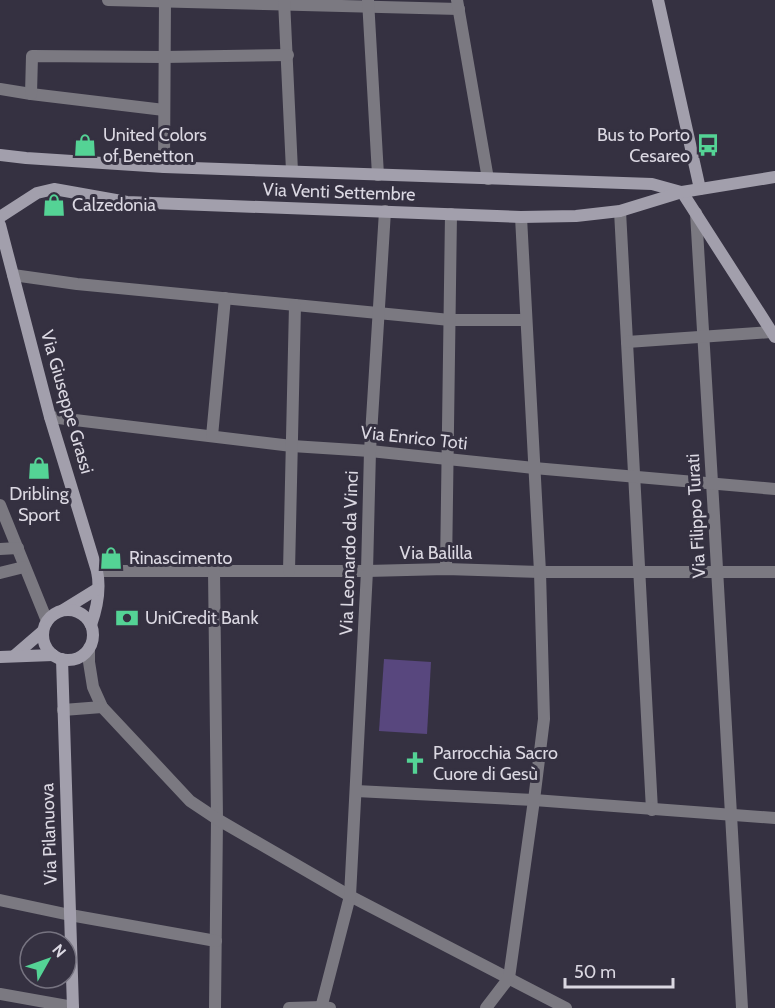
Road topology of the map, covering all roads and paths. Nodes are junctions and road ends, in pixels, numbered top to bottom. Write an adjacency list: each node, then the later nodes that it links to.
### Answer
1 (108, 0): 3 (street)
2 (658, 0): 18 (street)
3 (165, 1): 4 (street); 8 (street)
4 (285, 2): 5 (street); 7 (street)
5 (368, 3): 6 (street); 15 (street)
6 (458, 4): 17 (street)
7 (288, 55): 8 (street); 14 (street)
8 (164, 57): 10 (street); 11 (street)
9 (0, 88): 10 (street)
10 (31, 94): 11 (street)
11 (164, 110): 13 (street)
12 (0, 155): 13 (street, Via Venti Settembre)
13 (164, 167): 14 (street, Via Venti Settembre)
14 (292, 171): 15 (street, Via Venti Settembre)
15 (378, 175): 17 (street, Via Venti Settembre)
16 (775, 177): 18 (street, Via Venti Settembre)
17 (488, 178): 19 (street, Via Venti Settembre)
18 (700, 189): 19 (street, Via Venti Settembre)
19 (682, 192): 21 (street, Via Venti Settembre); 22 (street)
20 (385, 211): 23 (street, Via Venti Settembre); 24 (street, Via Venti Settembre); 30 (street, Via Leonardo da Vinci)
21 (620, 211): 25 (street, Via Venti Settembre); 35 (street)
22 (696, 213): 33 (street); 34 (street, Via Filippo Turati)
23 (451, 214): 25 (street, Via Venti Settembre); 31 (street)
24 (0, 217)
25 (521, 217): 32 (street)
26 (0, 225): 27 (street, Via Giuseppe Grassi)
27 (13, 276): 28 (street); 36 (street, Via Giuseppe Grassi)
28 (225, 298): 29 (street); 37 (street)
29 (295, 305): 30 (street); 38 (street)
30 (379, 314): 31 (street); 39 (street, Via Leonardo da Vinci)
31 (450, 320): 32 (street); 40 (street)
32 (526, 320): 41 (street)
33 (773, 335): 34 (street)
34 (704, 337): 35 (street); 43 (street, Via Filippo Turati)
35 (627, 342): 42 (street)
36 (50, 417): 37 (street, Via Enrico Toti); 50 (street, Via Giuseppe Grassi)
37 (212, 436): 38 (street, Via Enrico Toti)
38 (292, 446): 39 (street, Via Enrico Toti); 52 (street)
39 (370, 451): 40 (street, Via Enrico Toti); 53 (street, Via Leonardo da Vinci)
40 (448, 459): 41 (street, Via Enrico Toti); 49 (street)
41 (534, 468): 42 (street, Via Enrico Toti); 54 (street)
42 (634, 477): 43 (street, Via Enrico Toti); 55 (street)
43 (712, 484): 44 (street, Via Enrico Toti); 56 (street, Via Filippo Turati)
44 (775, 489)
45 (0, 505): 46 (street)
46 (18, 548): 47 (street); 48 (street)
47 (0, 549)
48 (24, 567): 58 (street); 61 (street)
49 (446, 569): 53 (street, Via Balilla); 54 (street, Via Balilla)
50 (97, 571): 51 (street, Via Balilla); 59 (street, Via Giuseppe Grassi)
51 (214, 571): 52 (street, Via Balilla); 74 (street)
52 (289, 571): 53 (street, Via Balilla)
53 (367, 571): 69 (street, Via Leonardo da Vinci)
54 (540, 572): 55 (street, Via Balilla); 70 (street)
55 (640, 572): 56 (street, Via Balilla); 71 (street)
56 (717, 572): 57 (street, Via Balilla); 72 (street, Via Filippo Turati)
57 (775, 572)
58 (0, 573)
59 (98, 589): 60 (street); 62 (street, Via Giuseppe Grassi)
60 (63, 610): 61 (street); 62 (street)
61 (44, 622): 64 (street); 66 (street)
62 (91, 625): 63 (street)
63 (89, 648): 66 (street); 67 (street)
64 (14, 656): 65 (street); 66 (street)
65 (0, 657)
66 (57, 657): 68 (street, Via Pilanuova)
67 (102, 707): 68 (street); 74 (street)
68 (63, 710): 77 (street, Via Pilanuova)
69 (356, 791): 70 (street); 75 (street, Via Leonardo da Vinci)
70 (534, 800): 71 (street); 79 (street)
71 (652, 810): 72 (street)
72 (733, 816): 73 (street); 87 (street, Via Filippo Turati)
73 (775, 818)
74 (217, 819): 75 (street); 78 (street)
75 (350, 896): 79 (street); 84 (street, Via Leonardo da Vinci)
76 (0, 900): 77 (street)
77 (70, 915): 78 (street); 81 (street, Via Pilanuova)
78 (216, 941): 82 (street)
79 (509, 978): 85 (street); 86 (street)
80 (0, 994): 81 (street)
81 (73, 1008)
82 (215, 1008)
83 (289, 1008): 84 (street)
84 (324, 1008)
85 (486, 1008)
86 (567, 1008)
87 (742, 1008)

